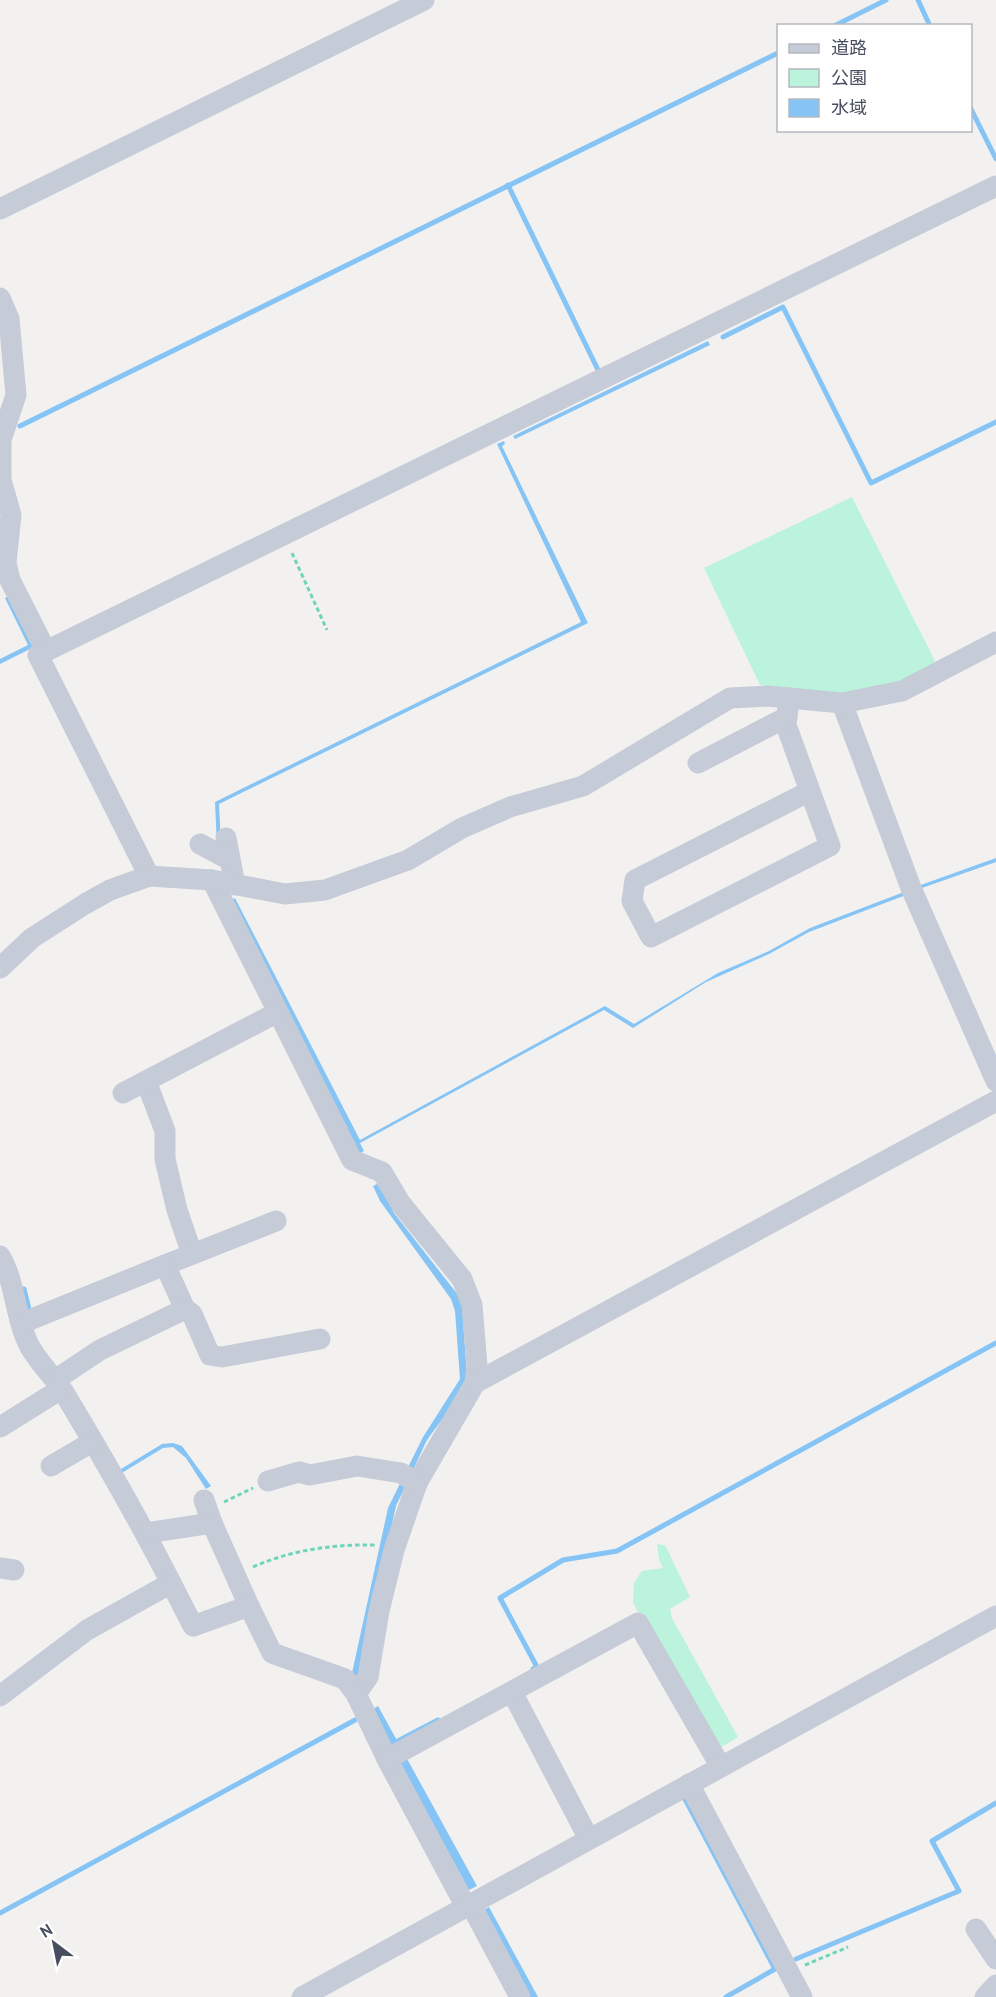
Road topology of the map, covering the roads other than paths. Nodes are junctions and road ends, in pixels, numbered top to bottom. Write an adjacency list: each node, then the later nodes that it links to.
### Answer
1 (424, 0): 3 (street)
2 (996, 186): 8 (street)
3 (0, 209)
4 (0, 298): 5 (street)
5 (4, 320): 6 (street)
6 (5, 545): 8 (street)
7 (996, 642): 9 (street)
8 (46, 651): 16 (street)
9 (842, 703): 10 (street); 22 (street)
10 (788, 707): 11 (street); 12 (street); 18 (street)
11 (698, 763)
12 (810, 791): 12 (street)
13 (226, 838): 15 (street)
14 (200, 844): 15 (street)
15 (230, 860): 18 (street)
16 (149, 876): 17 (street); 19 (street)
17 (212, 880): 18 (street); 20 (street)
18 (235, 885)
19 (0, 968)
20 (278, 1012): 21 (street); 32 (street)
21 (146, 1081): 23 (street); 26 (street)
22 (996, 1081)
23 (123, 1093)
24 (996, 1101): 32 (street)
25 (276, 1221): 26 (street)
26 (192, 1254): 28 (street)
27 (0, 1256): 30 (street)
28 (165, 1265): 29 (street); 30 (street)
29 (184, 1309): 31 (street); 33 (street)
30 (21, 1323): 33 (street)
31 (320, 1339)
32 (475, 1383): 38 (street)
33 (58, 1385): 34 (street); 35 (street)
34 (0, 1427)
35 (93, 1442): 36 (street); 39 (street)
36 (51, 1466)
37 (268, 1481): 38 (street)
38 (417, 1483): 44 (street)
39 (146, 1533): 40 (street); 41 (street)
40 (171, 1583): 41 (street); 45 (street)
41 (249, 1606): 44 (street)
42 (996, 1616): 47 (street)
43 (512, 1692): 46 (street); 47 (street); 49 (street)
44 (356, 1694): 46 (street)
45 (0, 1696)
46 (387, 1760): 50 (street)
47 (721, 1767): 48 (street)
48 (689, 1784): 49 (street); 56 (street)
49 (589, 1839): 50 (street)
50 (468, 1906): 54 (street); 55 (street)
51 (976, 1929): 52 (street)
52 (996, 1959)
53 (996, 1985): 57 (street)
54 (302, 1997)
55 (520, 1997)
56 (802, 1997)
57 (985, 1997)

